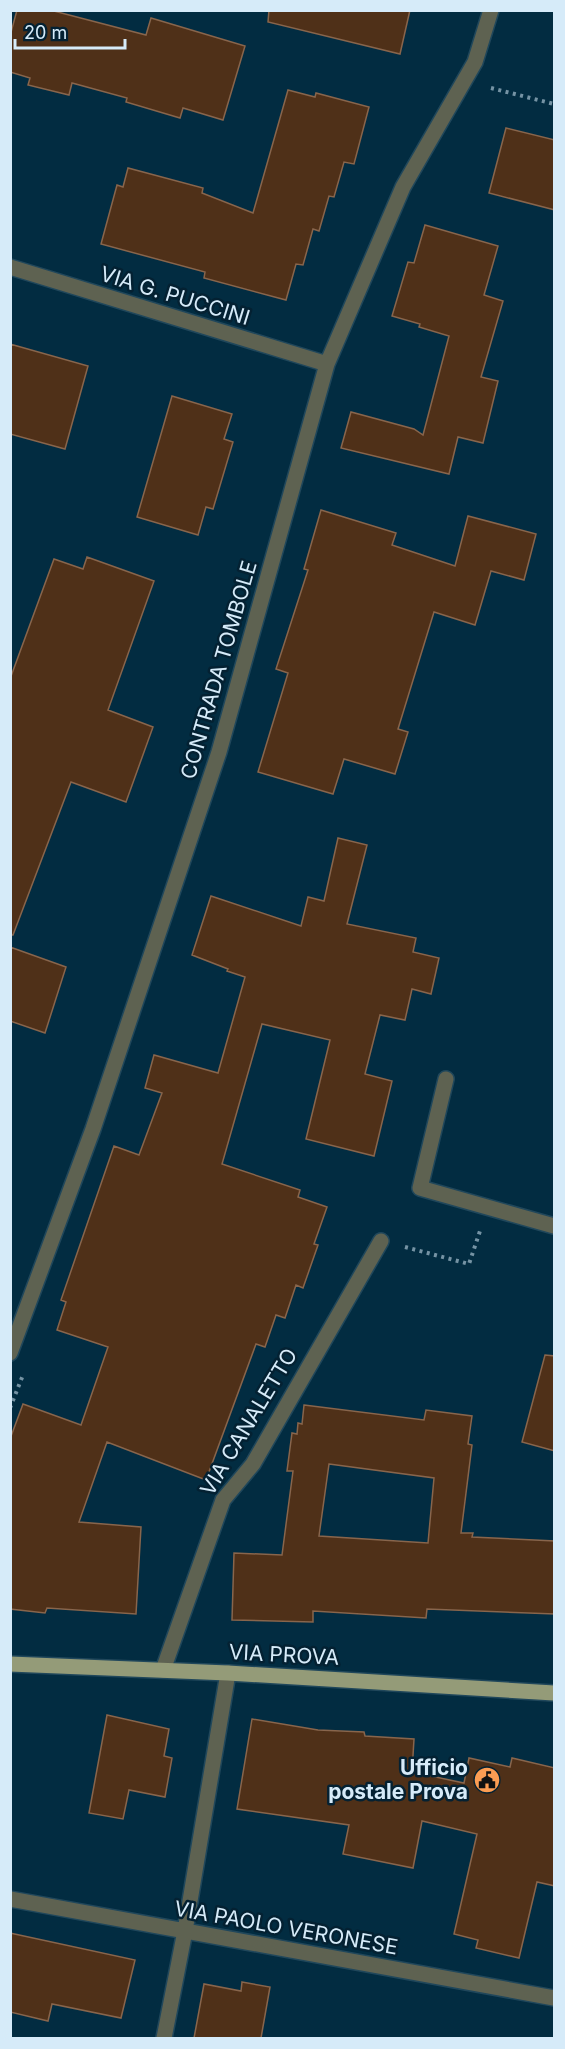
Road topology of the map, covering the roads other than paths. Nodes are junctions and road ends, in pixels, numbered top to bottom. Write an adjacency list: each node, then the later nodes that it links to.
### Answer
1 (491, 10): 3 (street, CONTRADA TOMBOLE)
2 (10, 267): 3 (street, VIA G. PUCCINI)
3 (327, 364): 7 (street, CONTRADA TOMBOLE)
4 (446, 1079): 5 (street)
5 (555, 1226)
6 (381, 1241): 9 (street, VIA CANALETTO)
7 (10, 1353)
8 (10, 1664): 9 (main road, VIA PROVA)
9 (163, 1670): 10 (main road, VIA PROVA)
10 (228, 1673): 11 (main road, VIA PROVA); 13 (street)
11 (555, 1693)
12 (10, 1899): 13 (street, VIA PAOLO VERONESE)
13 (185, 1931): 14 (street, VIA PAOLO VERONESE); 15 (street)
14 (555, 1998)
15 (164, 2038)

